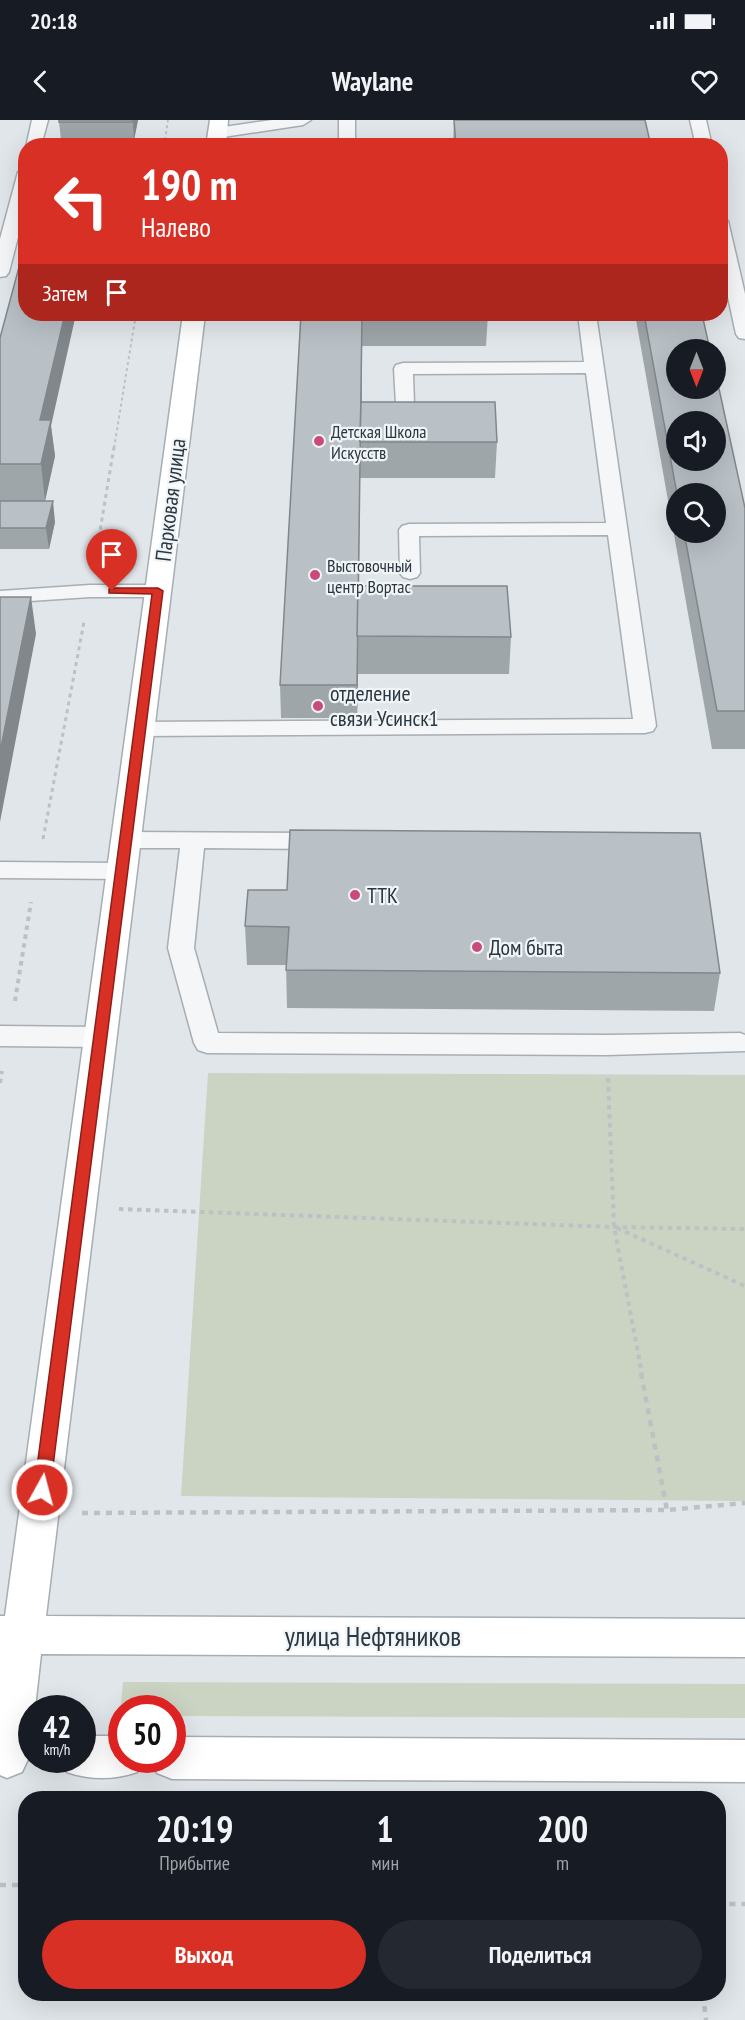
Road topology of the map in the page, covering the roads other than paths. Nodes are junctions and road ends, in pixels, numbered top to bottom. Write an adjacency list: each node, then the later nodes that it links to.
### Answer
1 (40, 120): 6 (lane)
2 (303, 120): 5 (lane)
3 (347, 120): 7 (lane)
4 (699, 120): 8 (lane)
5 (217, 133)
6 (35, 138)
7 (347, 138)
8 (702, 138)
9 (18, 188): 10 (lane)
10 (8, 207): 12 (lane)
11 (728, 257): 15 (lane)
12 (0, 272)
13 (193, 321): 20 (main road, Парковая улица)
14 (587, 321): 16 (lane)
15 (744, 329)
16 (594, 367): 17 (lane); 18 (lane)
17 (405, 404)
18 (617, 530): 19 (lane); 22 (lane)
19 (410, 573)
20 (158, 591): 21 (lane); 22 (main road, Парковая улица)
21 (0, 597)
22 (140, 729): 25 (main road, Парковая улица)
23 (193, 841): 24 (lane); 25 (lane); 29 (lane)
24 (348, 841)
25 (124, 856): 26 (lane); 28 (main road, Парковая улица)
26 (0, 870)
27 (4, 1036): 28 (lane)
28 (100, 1037): 30 (main road, Парковая улица)
29 (740, 1043)
30 (11, 1635): 31 (main road, улица Нефтяников); 32 (main road, Парковая улица)
31 (745, 1638)
32 (13, 1757)
33 (186, 1758): 34 (main road)
34 (745, 1761)

